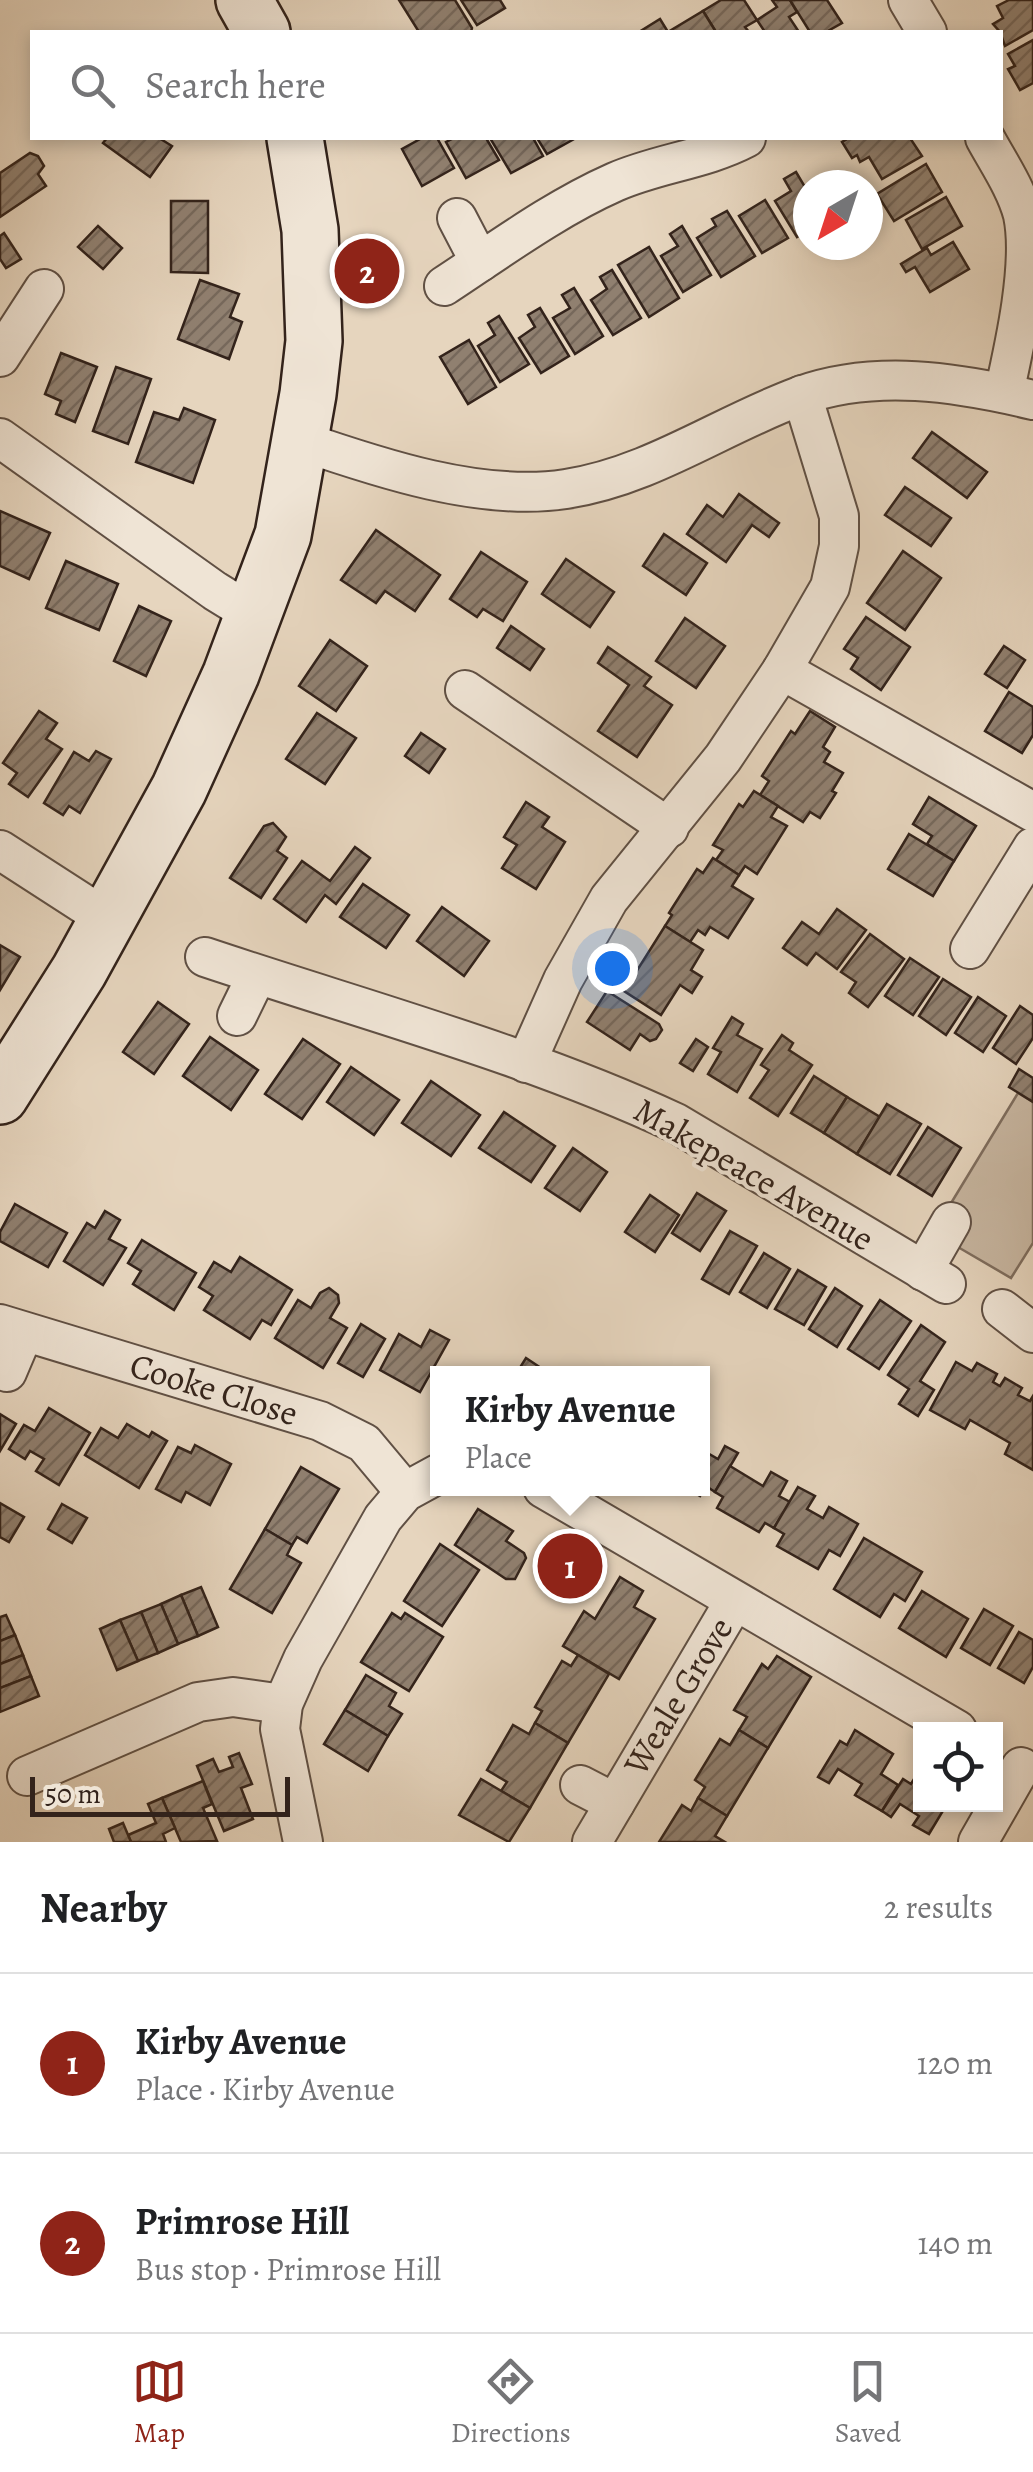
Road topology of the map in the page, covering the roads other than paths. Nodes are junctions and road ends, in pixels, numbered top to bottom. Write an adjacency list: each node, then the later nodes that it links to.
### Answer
1 (244, 0): 4 (street)
2 (270, 0): 5 (street)
3 (908, 0): 6 (street)
4 (261, 30)
5 (273, 30)
6 (925, 30)
7 (295, 140): 18 (street)
8 (742, 140): 11 (street)
9 (986, 140): 16 (street)
10 (457, 218): 11 (street)
11 (480, 262): 12 (street)
12 (444, 286)
13 (44, 289): 14 (street)
14 (0, 358)
15 (802, 395): 16 (street); 18 (street); 20 (street)
16 (1019, 397)
17 (0, 438): 19 (street)
18 (298, 440): 19 (street)
19 (254, 615): 26 (street)
20 (782, 670): 22 (street); 23 (street)
21 (464, 690): 23 (street)
22 (1033, 812)
23 (669, 828): 31 (street)
24 (1033, 847): 27 (street)
25 (0, 850): 26 (street)
26 (107, 919): 32 (street)
27 (970, 949)
28 (204, 957): 29 (street, Makepeace Avenue)
29 (257, 974): 30 (street); 31 (street, Makepeace Avenue)
30 (237, 1016)
31 (526, 1064): 33 (street, Makepeace Avenue)
32 (0, 1096)
33 (951, 1222)
34 (1002, 1309): 36 (street)
35 (12, 1328): 37 (street); 38 (street, Cooke Close)
36 (1033, 1333)
37 (7, 1372)
38 (422, 1483): 41 (street)
39 (556, 1496): 40 (street)
40 (734, 1602): 42 (street); 46 (street, Weale Grove)
41 (283, 1704): 44 (street); 47 (street)
42 (943, 1722)
43 (1016, 1764): 49 (street)
44 (27, 1776)
45 (580, 1785): 46 (street)
46 (615, 1802): 48 (street, Weale Grove)
47 (303, 1842)
48 (592, 1842)
49 (978, 1842)

